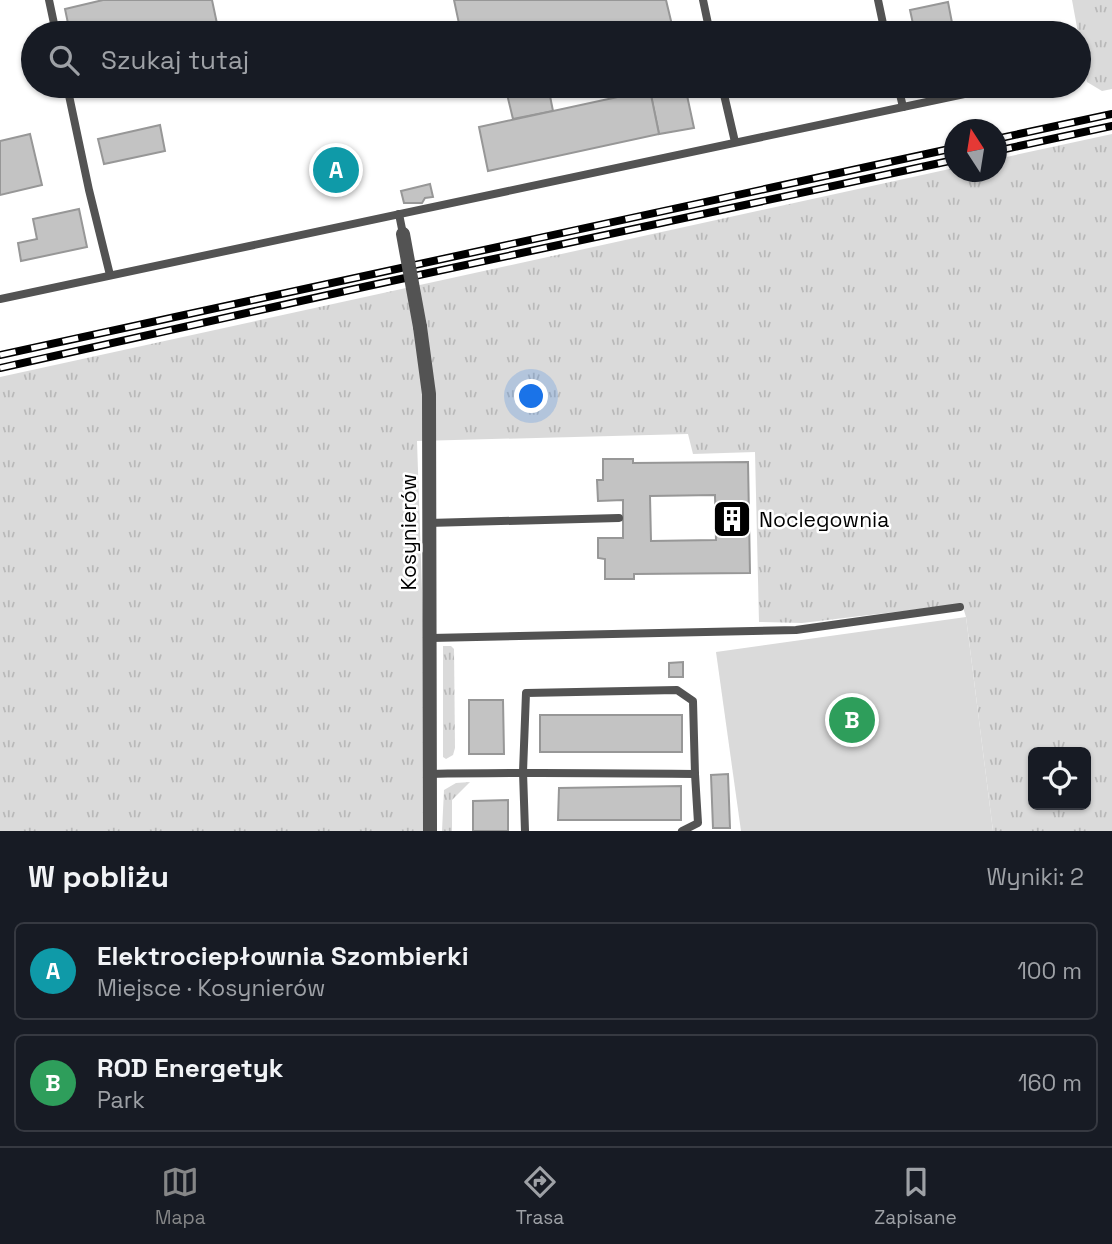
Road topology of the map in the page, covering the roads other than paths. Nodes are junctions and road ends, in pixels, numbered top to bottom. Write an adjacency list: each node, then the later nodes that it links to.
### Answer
1 (49, 0): 4 (lane)
2 (703, 0): 5 (lane)
3 (878, 0): 6 (lane)
4 (53, 21)
5 (707, 21)
6 (883, 21)
7 (70, 98): 15 (lane)
8 (725, 98): 12 (lane)
9 (901, 98): 11 (lane)
10 (945, 98): 11 (lane)
11 (903, 107): 12 (lane)
12 (735, 142): 13 (lane)
13 (398, 214): 14 (lane); 15 (lane)
14 (403, 234): 18 (street, Kosynierów, bridge)
15 (110, 275): 16 (lane)
16 (0, 299)
17 (619, 518): 18 (lane)
18 (428, 523): 20 (street, Kosynierów)
19 (960, 607): 20 (lane)
20 (430, 638): 22 (street, Kosynierów)
21 (523, 772): 22 (lane); 23 (lane); 23 (lane); 25 (lane)
22 (430, 774): 24 (street, Kosynierów)
23 (695, 774): 26 (lane)
24 (430, 831)
25 (525, 831)
26 (682, 831)

